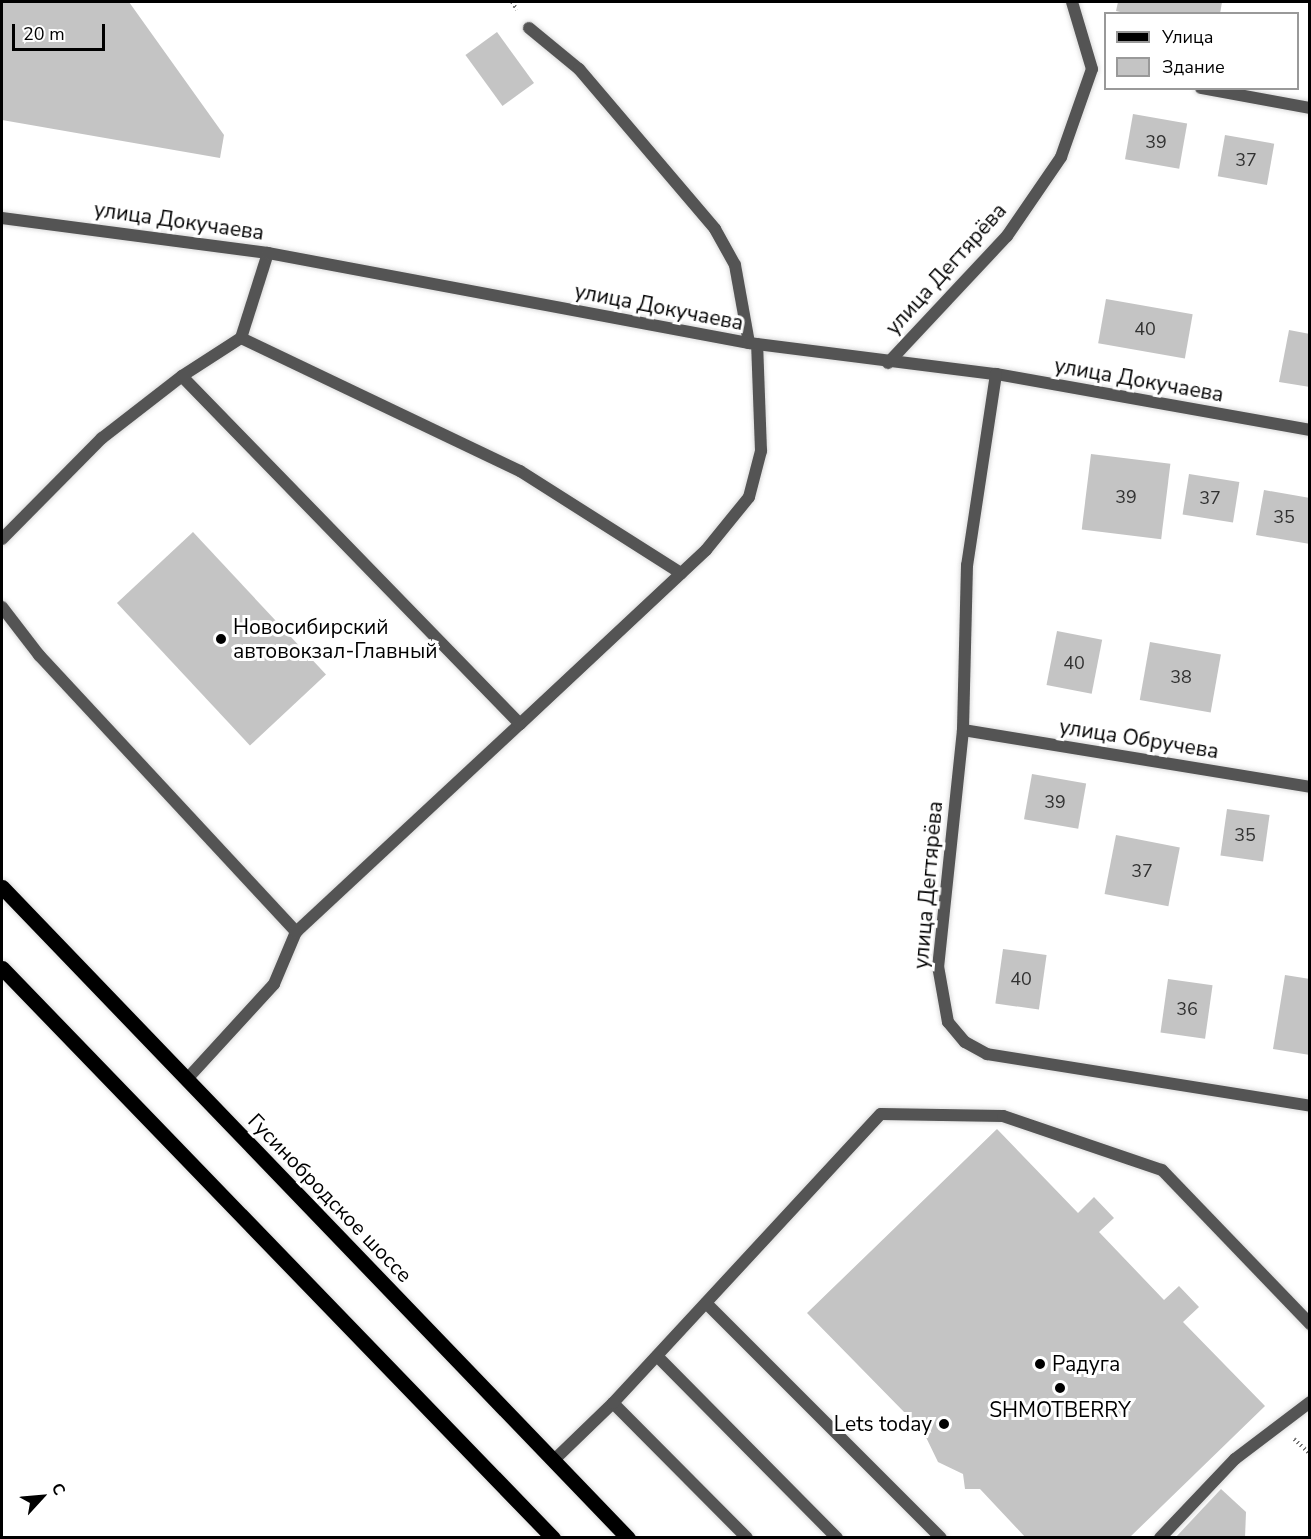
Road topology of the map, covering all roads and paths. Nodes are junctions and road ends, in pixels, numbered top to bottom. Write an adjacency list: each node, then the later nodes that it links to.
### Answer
1 (1072, 2): 3 (street)
2 (529, 28): 10 (street)
3 (1092, 69): 4 (street); 11 (street, улица Дегтярёва)
4 (1104, 72)
5 (1212, 90): 6 (street)
6 (1310, 108)
7 (2, 218): 8 (street, улица Докучаева)
8 (268, 253): 9 (street); 10 (street, улица Докучаева)
9 (241, 338): 13 (street); 16 (street)
10 (753, 344): 11 (street, улица Докучаева); 16 (street)
11 (888, 363): 12 (street, улица Докучаева)
12 (996, 374): 14 (street, улица Докучаева); 19 (street, улица Дегтярёва)
13 (182, 376): 15 (street); 18 (street)
14 (1310, 430)
15 (2, 539)
16 (681, 573): 18 (street)
17 (2, 608): 22 (street)
18 (520, 724): 22 (street)
19 (963, 730): 20 (street, улица Обручева); 25 (street, улица Дегтярёва)
20 (1310, 787)
21 (2, 887): 24 (main road, Гусинобродское шоссе)
22 (296, 932): 24 (street)
23 (2, 968): 32 (main road)
24 (187, 1079): 31 (main road, Гусинобродское шоссе)
25 (1310, 1106)
26 (706, 1303): 27 (street); 28 (street); 36 (street)
27 (1310, 1324)
28 (657, 1356): 30 (street); 35 (street)
29 (1310, 1402): 37 (street)
30 (613, 1403): 31 (street); 34 (street)
31 (554, 1460): 33 (main road, Гусинобродское шоссе)
32 (553, 1538)
33 (628, 1538)
34 (747, 1538)
35 (837, 1538)
36 (941, 1538)
37 (1160, 1538)

